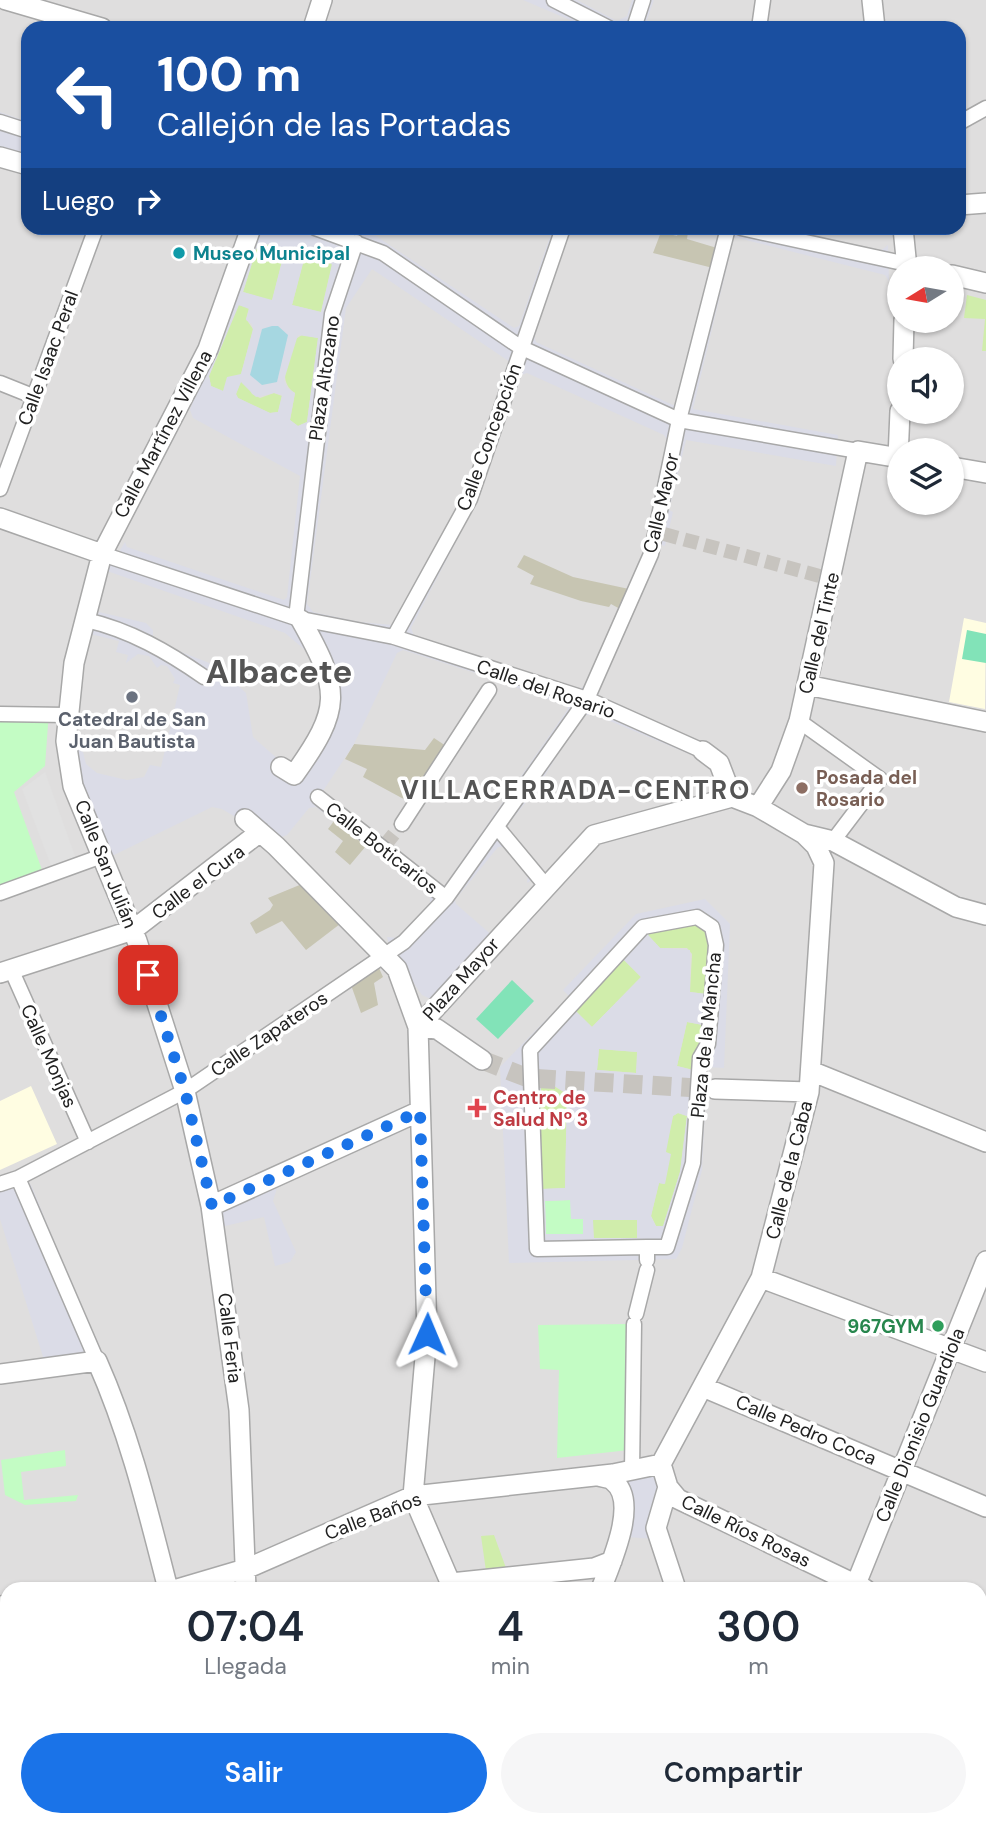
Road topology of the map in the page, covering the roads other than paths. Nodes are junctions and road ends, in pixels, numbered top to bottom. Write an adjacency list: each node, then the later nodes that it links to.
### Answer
1 (6, 0): 7 (street)
2 (322, 0): 8 (street)
3 (554, 0): 9 (street)
4 (643, 0): 10 (street)
5 (763, 0): 11 (street)
6 (872, 0): 12 (street)
7 (78, 21)
8 (315, 21)
9 (596, 21)
10 (636, 21)
11 (760, 21)
12 (874, 21)
13 (986, 108): 14 (street)
14 (966, 119)
15 (0, 122): 16 (street)
16 (21, 129)
17 (0, 157): 18 (street)
18 (21, 163)
19 (986, 202): 20 (street)
20 (966, 204)
21 (93, 235): 35 (street, Calle Isaac Peral)
22 (244, 235): 43 (street, Calle Martínez Villena)
23 (336, 235): 28 (street)
24 (560, 235): 33 (street, Calle Concepción)
25 (726, 235): 36 (street, Calle Mayor)
26 (772, 235): 30 (street)
27 (905, 235): 29 (street)
28 (356, 242): 33 (street); 44 (street, Plaza Altozano)
29 (910, 256)
30 (887, 261)
31 (964, 278): 32 (street)
32 (986, 283)
33 (520, 347): 36 (street); 46 (street, Calle Concepción)
34 (0, 383): 35 (street)
35 (35, 397): 41 (street, Calle Isaac Peral)
36 (679, 420): 37 (street); 50 (street, Calle Mayor)
37 (858, 451): 38 (street); 49 (street, Calle del Tinte)
38 (887, 456)
39 (964, 469): 40 (street)
40 (986, 473)
41 (0, 489)
42 (0, 518): 43 (street)
43 (102, 554): 44 (street, Calle del Rosario); 45 (street, Calle Martínez Villena)
44 (299, 619): 46 (street, Calle del Rosario); 56 (street)
45 (77, 632): 47 (street); 52 (street, Calle Martínez Villena)
46 (394, 637): 48 (street, Calle del Rosario)
47 (204, 677)
48 (494, 681): 50 (street, Calle del Rosario); 61 (street)
49 (807, 685): 53 (street, Calle del Tinte); 54 (street)
50 (587, 699): 55 (street, Calle del Rosario); 62 (street, Calle Mayor)
51 (0, 714): 52 (street)
52 (67, 715): 66 (street, Calle San Julián)
53 (799, 721): 59 (street, Calle del Tinte); 65 (street)
54 (986, 722)
55 (703, 751): 58 (street, Calle del Rosario)
56 (281, 767)
57 (318, 797): 69 (street, Calle Boticarios)
58 (732, 797): 59 (street); 67 (street, Plaza Mayor)
59 (758, 807): 64 (street)
60 (245, 819): 63 (street)
61 (402, 824)
62 (496, 827): 67 (street); 69 (street, Calle Mayor)
63 (260, 832): 71 (street, Calle el Cura); 72 (street)
64 (804, 834): 65 (street); 76 (street, Calle de la Caba)
65 (834, 841): 70 (street)
66 (102, 856): 68 (street); 71 (street, Calle San Julián)
67 (546, 886): 74 (street, Plaza Mayor)
68 (0, 893)
69 (446, 898): 72 (street, Calle Mayor)
70 (986, 915)
71 (140, 925): 73 (street, Calle el Cura); 78 (street, Calle San Julián)
72 (385, 956): 74 (street); 78 (street, Calle Zapateros)
73 (5, 971): 81 (street, Calle Monjas)
74 (418, 1027): 75 (street); 80 (street)
75 (482, 1060)
76 (811, 1071): 79 (street, Calle de la Caba); 82 (street)
77 (715, 1089): 79 (street)
78 (185, 1091): 81 (street, Calle Zapateros); 85 (street, Calle Feria)
79 (809, 1092): 88 (street, Calle de la Caba)
80 (420, 1111): 85 (street); 99 (street)
81 (88, 1142): 83 (street, Calle Zapateros)
82 (986, 1142)
83 (18, 1178): 84 (street, Calle Zapateros); 90 (street)
84 (0, 1184)
85 (212, 1206): 102 (street, Calle Feria)
86 (647, 1259): 86 (street, Plaza de la Mancha); 95 (street)
87 (986, 1261): 89 (street, Calle Dionisio Guardiola)
88 (761, 1278): 89 (street); 93 (street, Calle de la Caba)
89 (951, 1349): 91 (street); 96 (street, Calle Dionisio Guardiola)
90 (97, 1361): 92 (street); 103 (street)
91 (986, 1362)
92 (0, 1374)
93 (703, 1387): 94 (street, Calle de la Caba); 96 (street, Calle Pedro Coca)
94 (661, 1464): 95 (street, Calle Baños); 98 (street)
95 (632, 1471): 97 (street, Calle Baños)
96 (901, 1471): 100 (street, Calle Pedro Coca); 111 (street, Calle Dionisio Guardiola)
97 (598, 1476): 99 (street, Calle Baños); 101 (street)
98 (668, 1487): 109 (street); 110 (street, Calle Ríos Rosas)
99 (413, 1496): 102 (street, Calle Baños); 106 (street)
100 (986, 1507)
101 (612, 1561): 107 (street); 108 (street)
102 (248, 1567): 104 (street, Calle Baños); 105 (street, Calle Feria)
103 (166, 1582)
104 (200, 1582)
105 (247, 1582)
106 (450, 1582)
107 (484, 1582)
108 (604, 1582)
109 (674, 1582)
110 (846, 1582)
111 (860, 1582)

